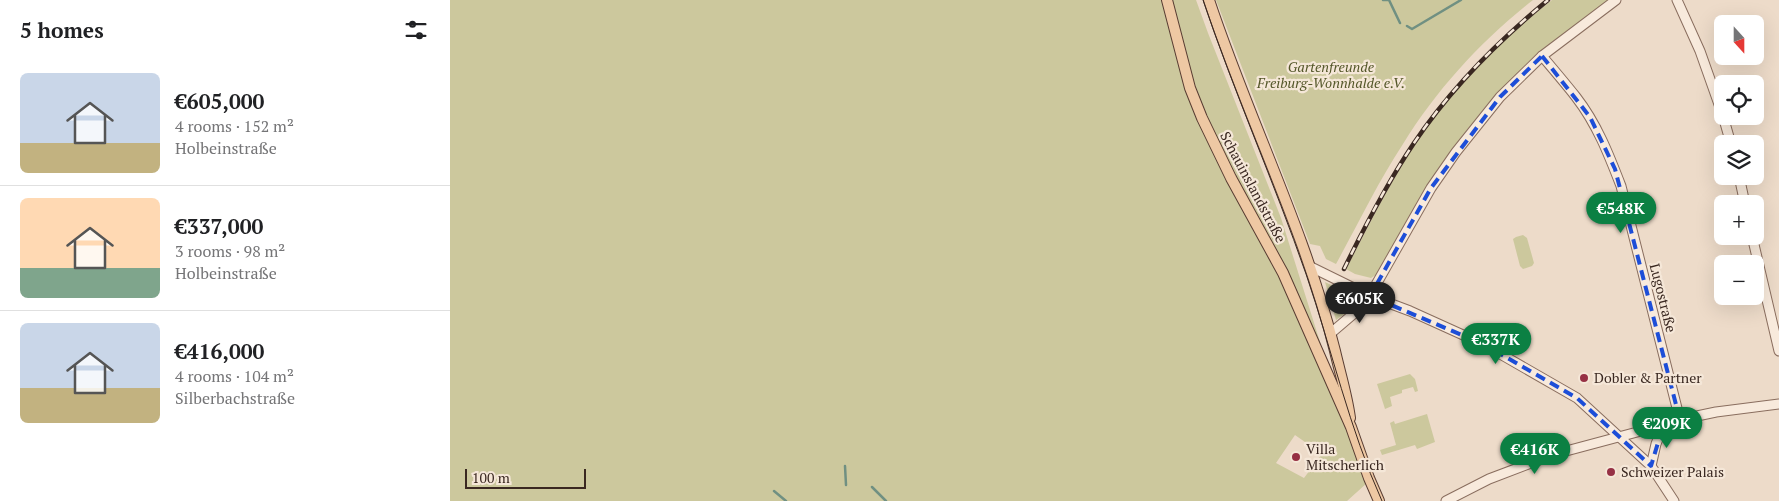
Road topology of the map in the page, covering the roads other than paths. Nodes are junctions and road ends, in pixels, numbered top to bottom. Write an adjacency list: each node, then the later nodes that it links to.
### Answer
1 (1167, 0): 15 (main road, Schauinslandstraße)
2 (1209, 0): 8 (main road, Schauinslandstraße)
3 (1616, 0): 5 (street)
4 (1677, 0): 6 (street)
5 (1542, 56): 9 (street); 13 (street, Lugostraße)
6 (1714, 90)
7 (1754, 245): 11 (street)
8 (1311, 268): 9 (street); 10 (main road, Schauinslandstraße)
9 (1370, 296): 10 (street); 16 (street)
10 (1331, 334): 15 (main road, Schauinslandstraße)
11 (1779, 351)
12 (1779, 404): 13 (street)
13 (1680, 420): 14 (street)
14 (1663, 426): 16 (street); 17 (street)
15 (1351, 427): 18 (main road)
16 (1620, 437): 17 (street); 19 (street)
17 (1651, 466): 20 (street)
18 (1379, 501)
19 (1446, 501)
20 (1674, 501)

